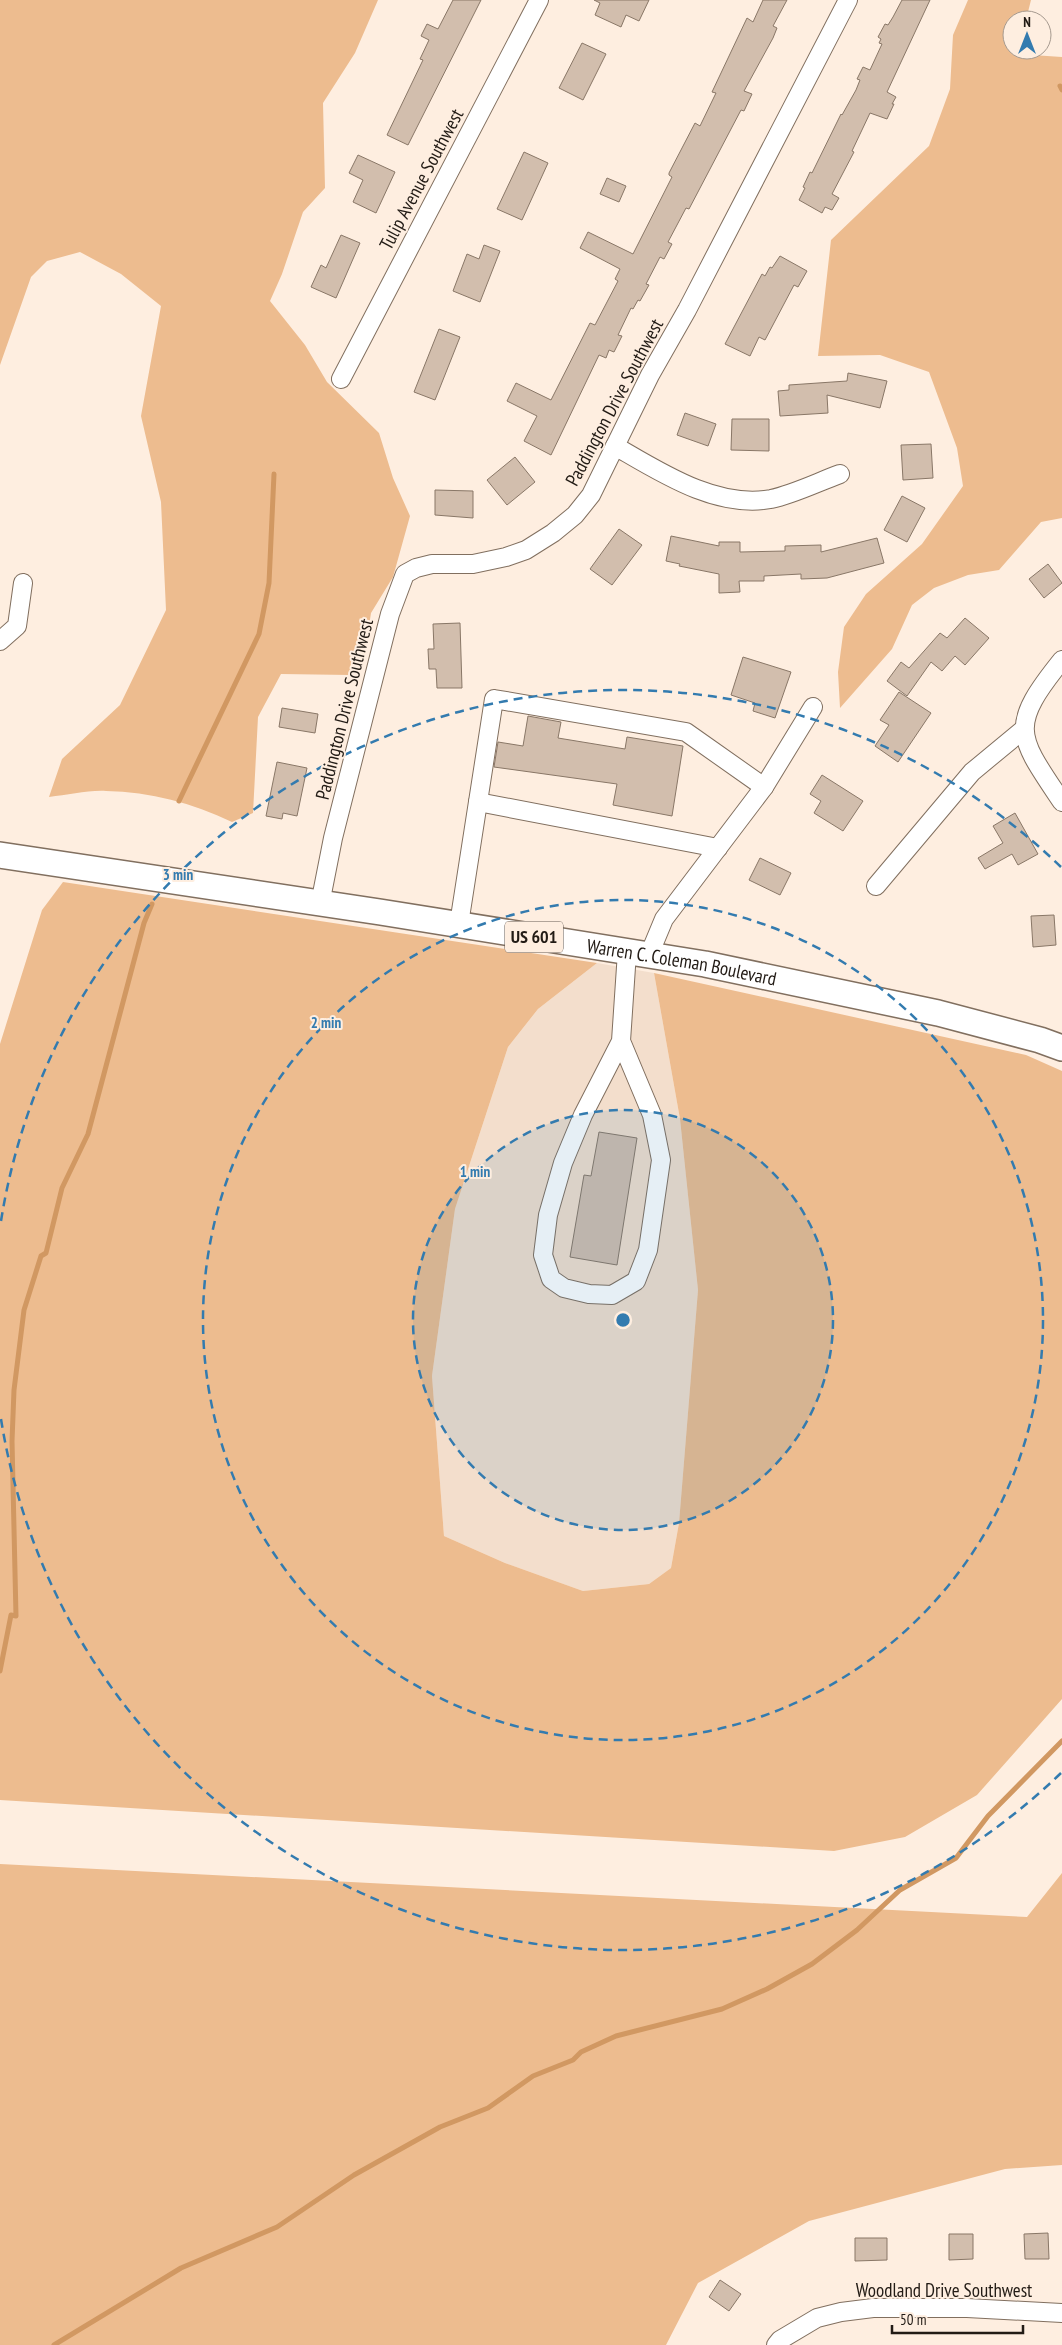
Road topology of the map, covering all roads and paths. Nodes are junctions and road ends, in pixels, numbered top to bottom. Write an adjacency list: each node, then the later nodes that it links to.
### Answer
1 (539, 0): 3 (street, Tulip Avenue Southwest)
2 (848, 0): 4 (street, Paddington Drive Southwest)
3 (341, 378)
4 (615, 446): 5 (street); 17 (street, Paddington Drive Southwest)
5 (840, 474)
6 (23, 582): 7 (street)
7 (0, 641)
8 (1062, 660): 10 (street)
9 (813, 707): 11 (street)
10 (1024, 729): 13 (street); 16 (street)
11 (764, 787): 12 (street); 14 (street)
12 (478, 802): 14 (street); 18 (street)
13 (1062, 802)
14 (718, 848): 19 (street)
15 (0, 856): 17 (highway, Warren C. Coleman Boulevard / US 601)
16 (876, 886)
17 (320, 904): 18 (highway, Warren C. Coleman Boulevard / US 601)
18 (460, 924): 19 (highway, Warren C. Coleman Boulevard / US 601)
19 (638, 953): 20 (street); 21 (highway, Warren C. Coleman Boulevard / US 601)
20 (621, 1041): 20 (street)
21 (1062, 1048)
22 (1062, 2312): 23 (street, Woodland Drive Southwest)
23 (776, 2345)

